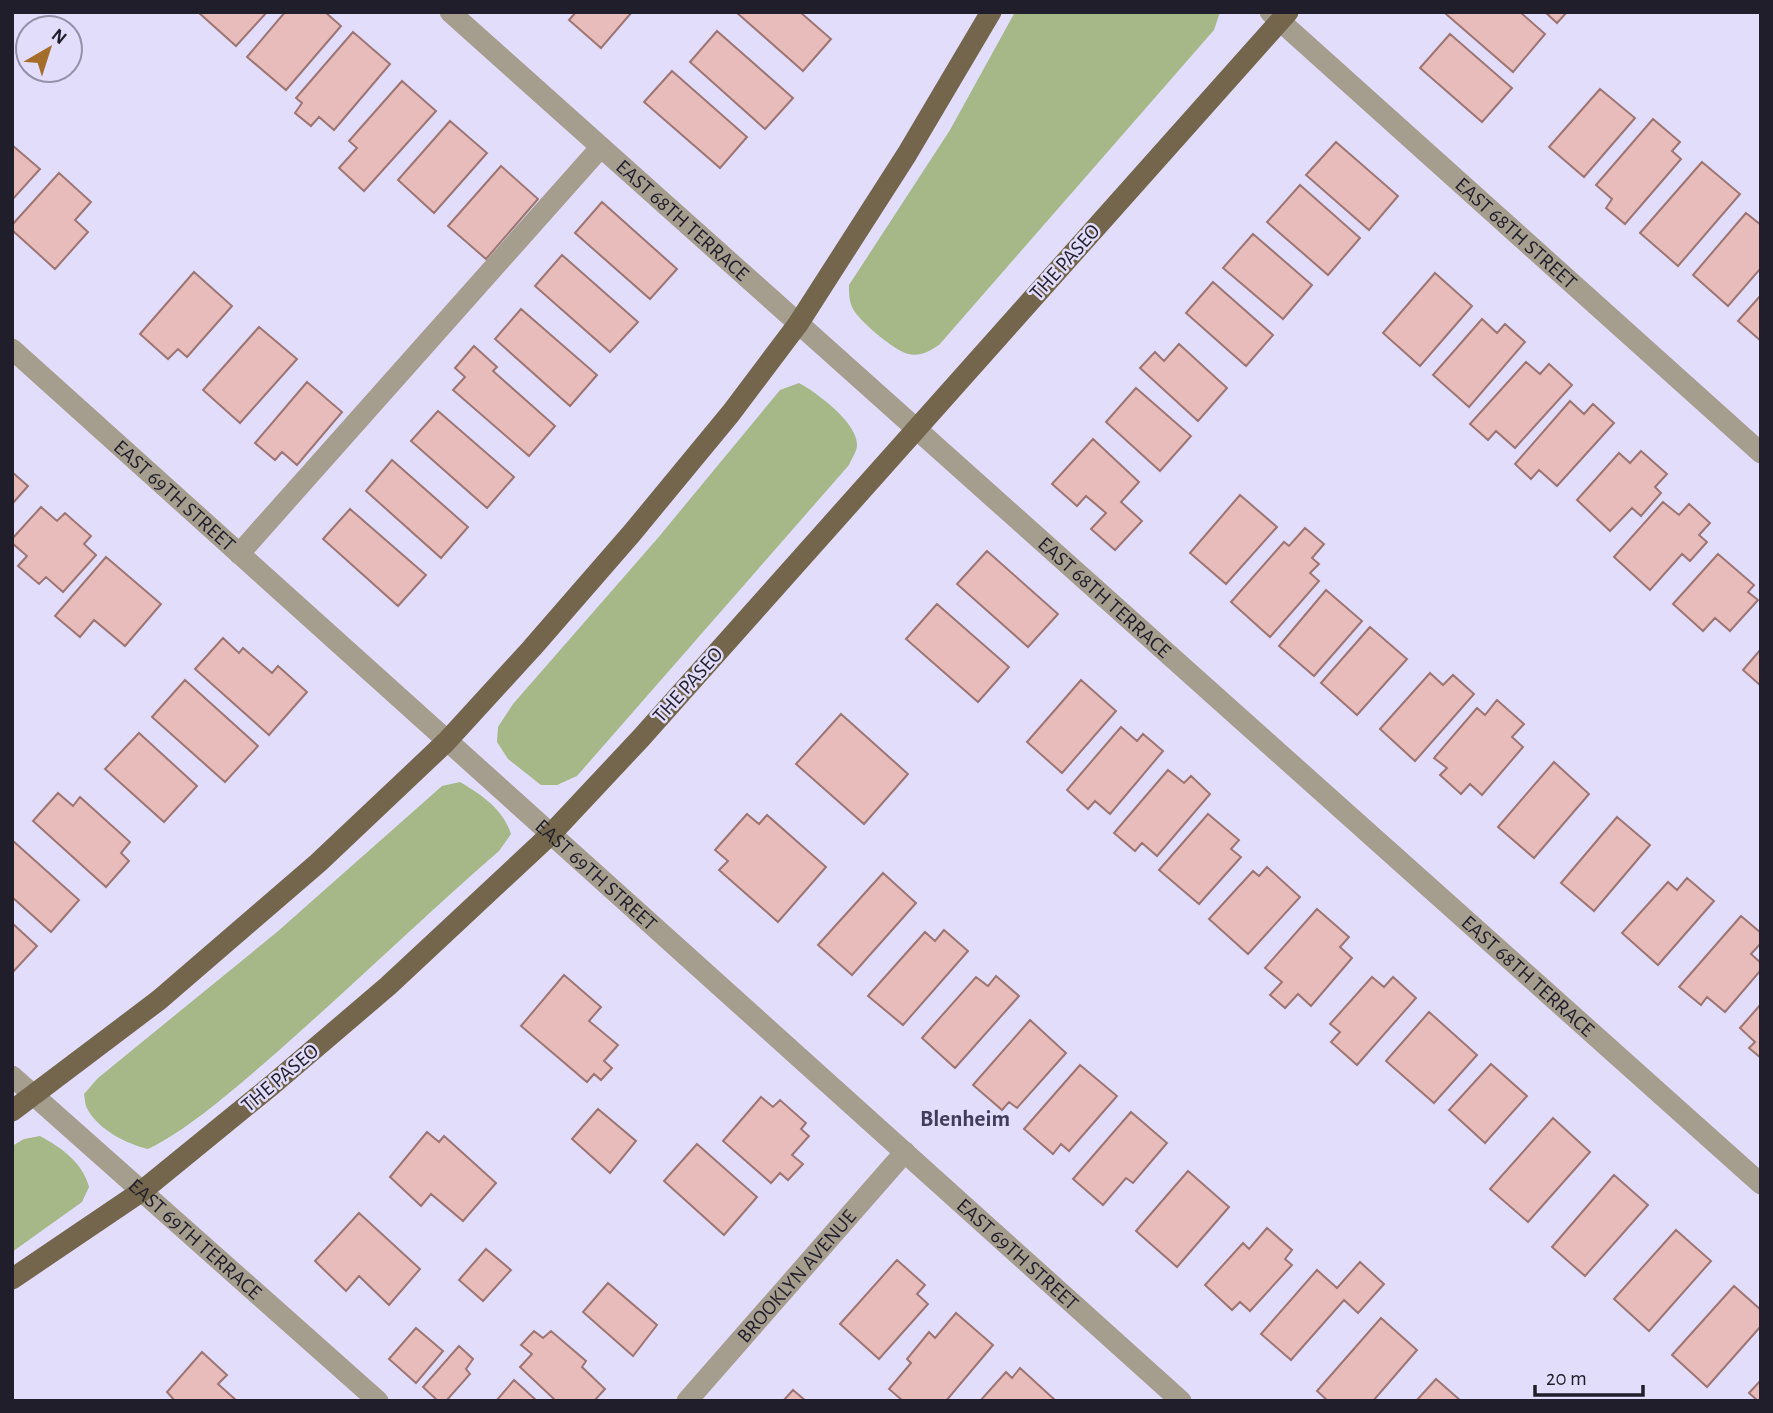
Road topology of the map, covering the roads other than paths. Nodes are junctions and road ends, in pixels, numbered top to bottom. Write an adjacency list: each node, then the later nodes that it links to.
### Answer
1 (450, 12): 4 (street, EAST 68TH TERRACE)
2 (991, 12): 5 (main road)
3 (1279, 15): 7 (main road, THE PASEO); 8 (street, EAST 68TH STREET)
4 (601, 147): 5 (street, EAST 68TH TERRACE); 9 (street)
5 (798, 324): 7 (street, EAST 68TH TERRACE); 10 (main road)
6 (12, 349): 9 (street, EAST 69TH STREET)
7 (915, 429): 11 (main road, THE PASEO); 16 (street, EAST 68TH TERRACE)
8 (1761, 453)
9 (239, 554): 10 (street, EAST 69TH STREET)
10 (446, 742): 11 (street, EAST 69TH STREET); 13 (main road)
11 (551, 834): 15 (street, EAST 69TH STREET); 17 (main road, THE PASEO)
12 (12, 1076): 13 (street, EAST 69TH TERRACE)
13 (35, 1096): 14 (main road); 17 (street, EAST 69TH TERRACE)
14 (12, 1111)
15 (905, 1153): 20 (street, BROOKLYN AVENUE); 21 (street, EAST 69TH STREET)
16 (1761, 1184)
17 (142, 1191): 18 (main road, THE PASEO); 19 (street, EAST 69TH TERRACE)
18 (12, 1279)
19 (378, 1401)
20 (687, 1401)
21 (1181, 1401)

